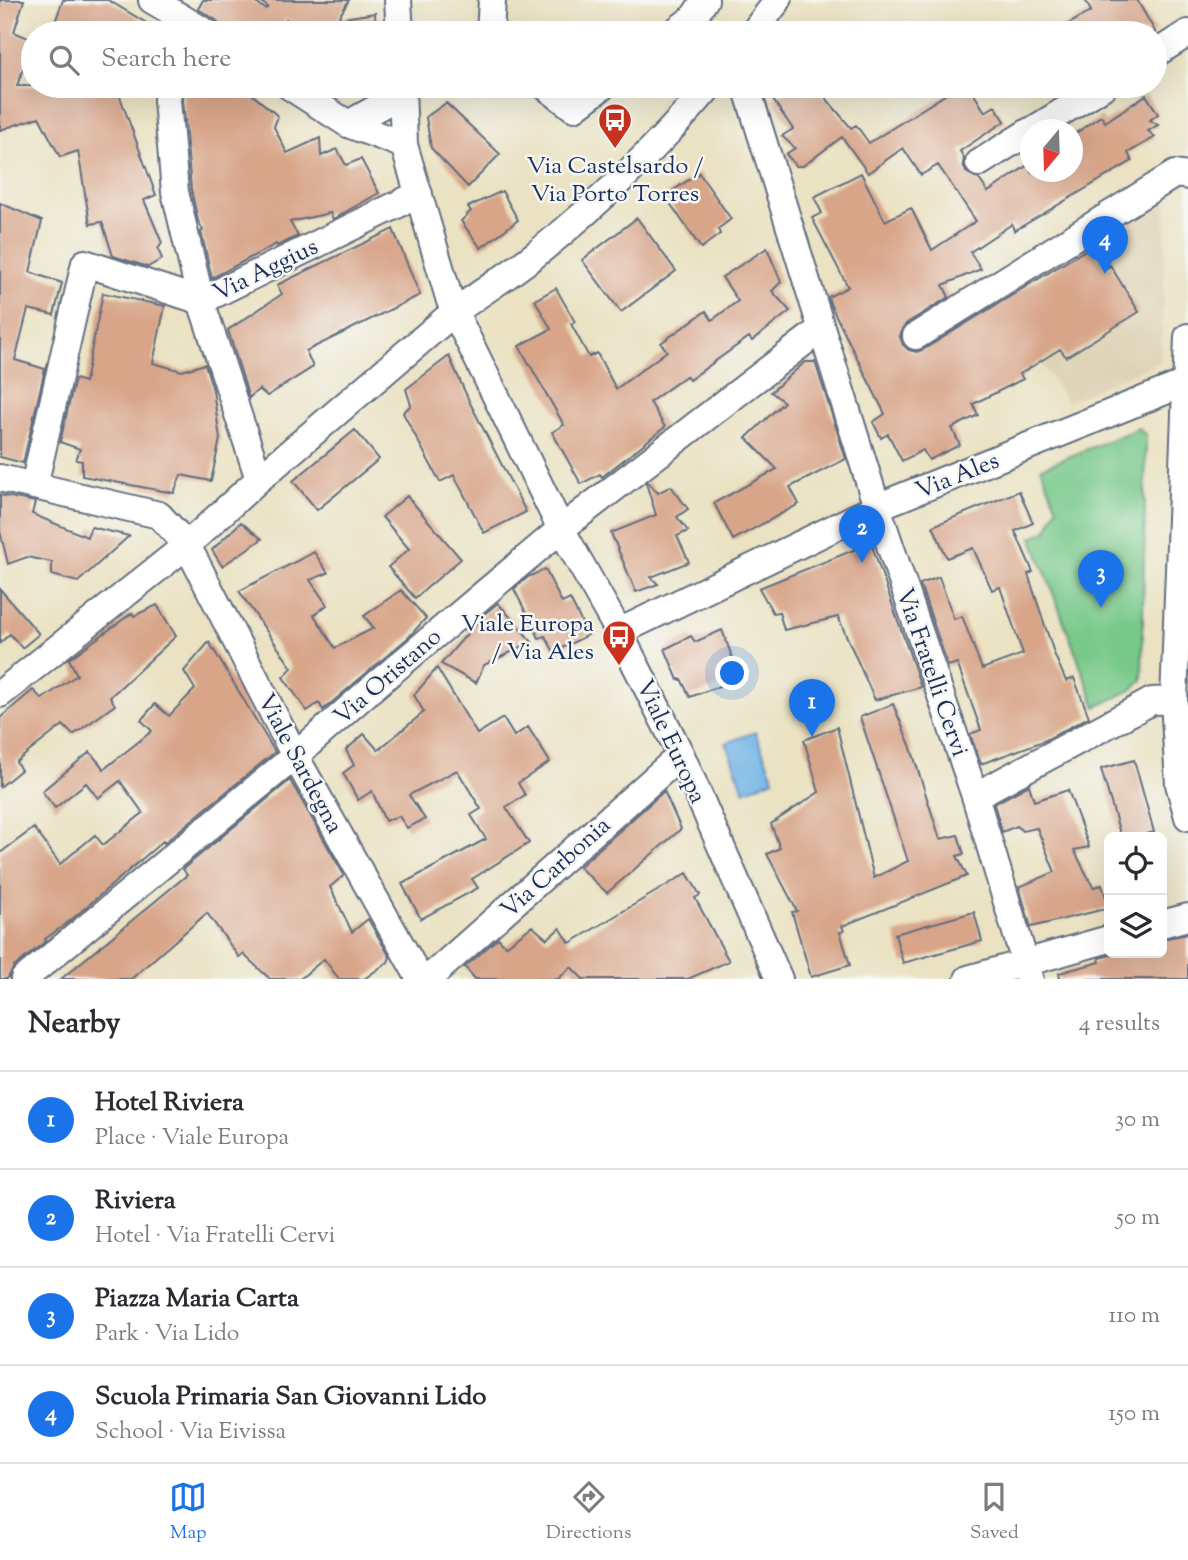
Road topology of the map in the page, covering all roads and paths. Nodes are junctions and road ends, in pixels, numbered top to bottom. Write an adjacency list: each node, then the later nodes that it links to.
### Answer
1 (152, 0): 5 (street)
2 (398, 0): 6 (street)
3 (492, 0): 7 (street)
4 (778, 0): 8 (street)
5 (179, 16)
6 (399, 21)
7 (491, 21)
8 (762, 21)
9 (1188, 33): 10 (street)
10 (1167, 46)
11 (167, 98): 27 (street)
12 (308, 98): 21 (street)
13 (389, 98): 21 (street)
14 (402, 98): 23 (street, Viale Europa)
15 (561, 98): 16 (street)
16 (587, 98)
17 (700, 98): 28 (street)
18 (750, 98): 29 (street, Via Fratelli Cervi)
19 (1084, 98): 20 (street)
20 (1050, 119)
21 (348, 124): 23 (street)
22 (1020, 137): 24 (street)
23 (404, 145): 26 (street, Viale Europa)
24 (979, 163)
25 (1188, 176): 30 (street)
26 (419, 194): 27 (street, Via Aggius); 28 (street, Viale Europa)
27 (201, 301): 34 (street); 35 (street, Via Aggius)
28 (454, 312): 34 (street); 37 (street, Viale Europa)
29 (821, 329): 36 (street, Via Fratelli Cervi); 37 (street, Via Oristano)
30 (916, 335)
31 (1188, 337): 32 (street)
32 (1185, 383): 36 (street, Via Ales); 41 (street)
33 (0, 478): 35 (street, Viale Sardegna)
34 (259, 479): 38 (street)
35 (34, 486): 38 (street, Viale Sardegna)
36 (877, 507): 39 (street, Via Ales); 44 (street, Via Fratelli Cervi)
37 (561, 529): 39 (street, Viale Europa); 43 (street, Via Oristano)
38 (187, 545): 40 (street); 43 (street, Viale Sardegna)
39 (620, 632): 42 (street, Viale Europa)
40 (0, 694)
41 (1174, 699): 44 (street); 45 (street)
42 (681, 755): 52 (street, Via Carbonia); 53 (street, Viale Europa)
43 (295, 756): 50 (street, Via Oristano); 51 (street, Viale Sardegna)
44 (975, 796): 49 (street, Via Fratelli Cervi)
45 (1188, 817)
46 (1188, 917): 47 (street)
47 (1167, 923)
48 (1104, 941): 49 (street)
49 (1027, 971): 54 (street)
50 (24, 979)
51 (420, 979)
52 (429, 979)
53 (779, 979)
54 (968, 979)

